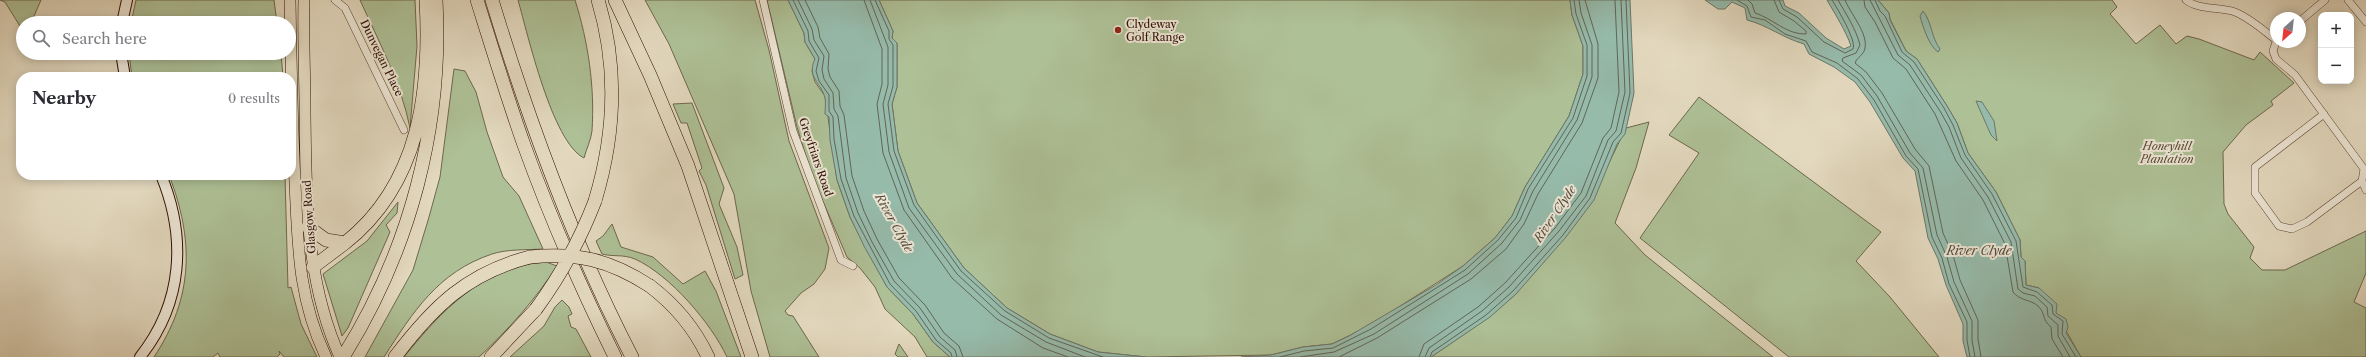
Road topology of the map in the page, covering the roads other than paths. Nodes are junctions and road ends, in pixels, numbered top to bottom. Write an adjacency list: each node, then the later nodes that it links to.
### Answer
1 (127, 0): 16 (main road)
2 (290, 0): 17 (main road, Glasgow Road)
3 (304, 0): 33 (main road, Glasgow Road)
4 (334, 0): 27 (street, Dunvegan Place)
5 (426, 0): 34 (highway)
6 (431, 0): 32 (highway)
7 (436, 0): 32 (highway)
8 (477, 0): 43 (highway)
9 (492, 0): 44 (highway)
10 (598, 0): 42 (highway, bridge)
11 (615, 0): 46 (highway)
12 (763, 0): 35 (street, Greyfriars Road)
13 (2186, 0): 20 (street)
14 (2325, 0): 18 (street)
15 (2348, 0): 19 (street)
16 (124, 16)
17 (290, 16)
18 (2306, 16)
19 (2366, 22)
20 (2270, 36)
21 (2274, 48): 26 (street)
22 (122, 60): 24 (main road)
23 (291, 60): 25 (main road, Glasgow Road)
24 (123, 72)
25 (291, 72)
26 (2324, 114): 30 (street); 30 (street)
27 (404, 130)
28 (164, 180): 38 (main road)
29 (294, 180): 37 (main road, Glasgow Road)
30 (2362, 181): 31 (street)
31 (2366, 190)
32 (416, 192): 40 (highway)
33 (308, 228): 34 (highway); 36 (main road, Glasgow Road)
34 (345, 243): 36 (highway)
35 (853, 266)
36 (313, 267): 37 (main road); 40 (main road, Glasgow Road)
37 (318, 341): 39 (main road, Glasgow Road)
38 (140, 357)
39 (326, 357)
40 (342, 357)
41 (395, 357): 45 (highway, bridge)
42 (491, 357)
43 (615, 357)
44 (632, 357)
45 (708, 357)
46 (752, 357)

